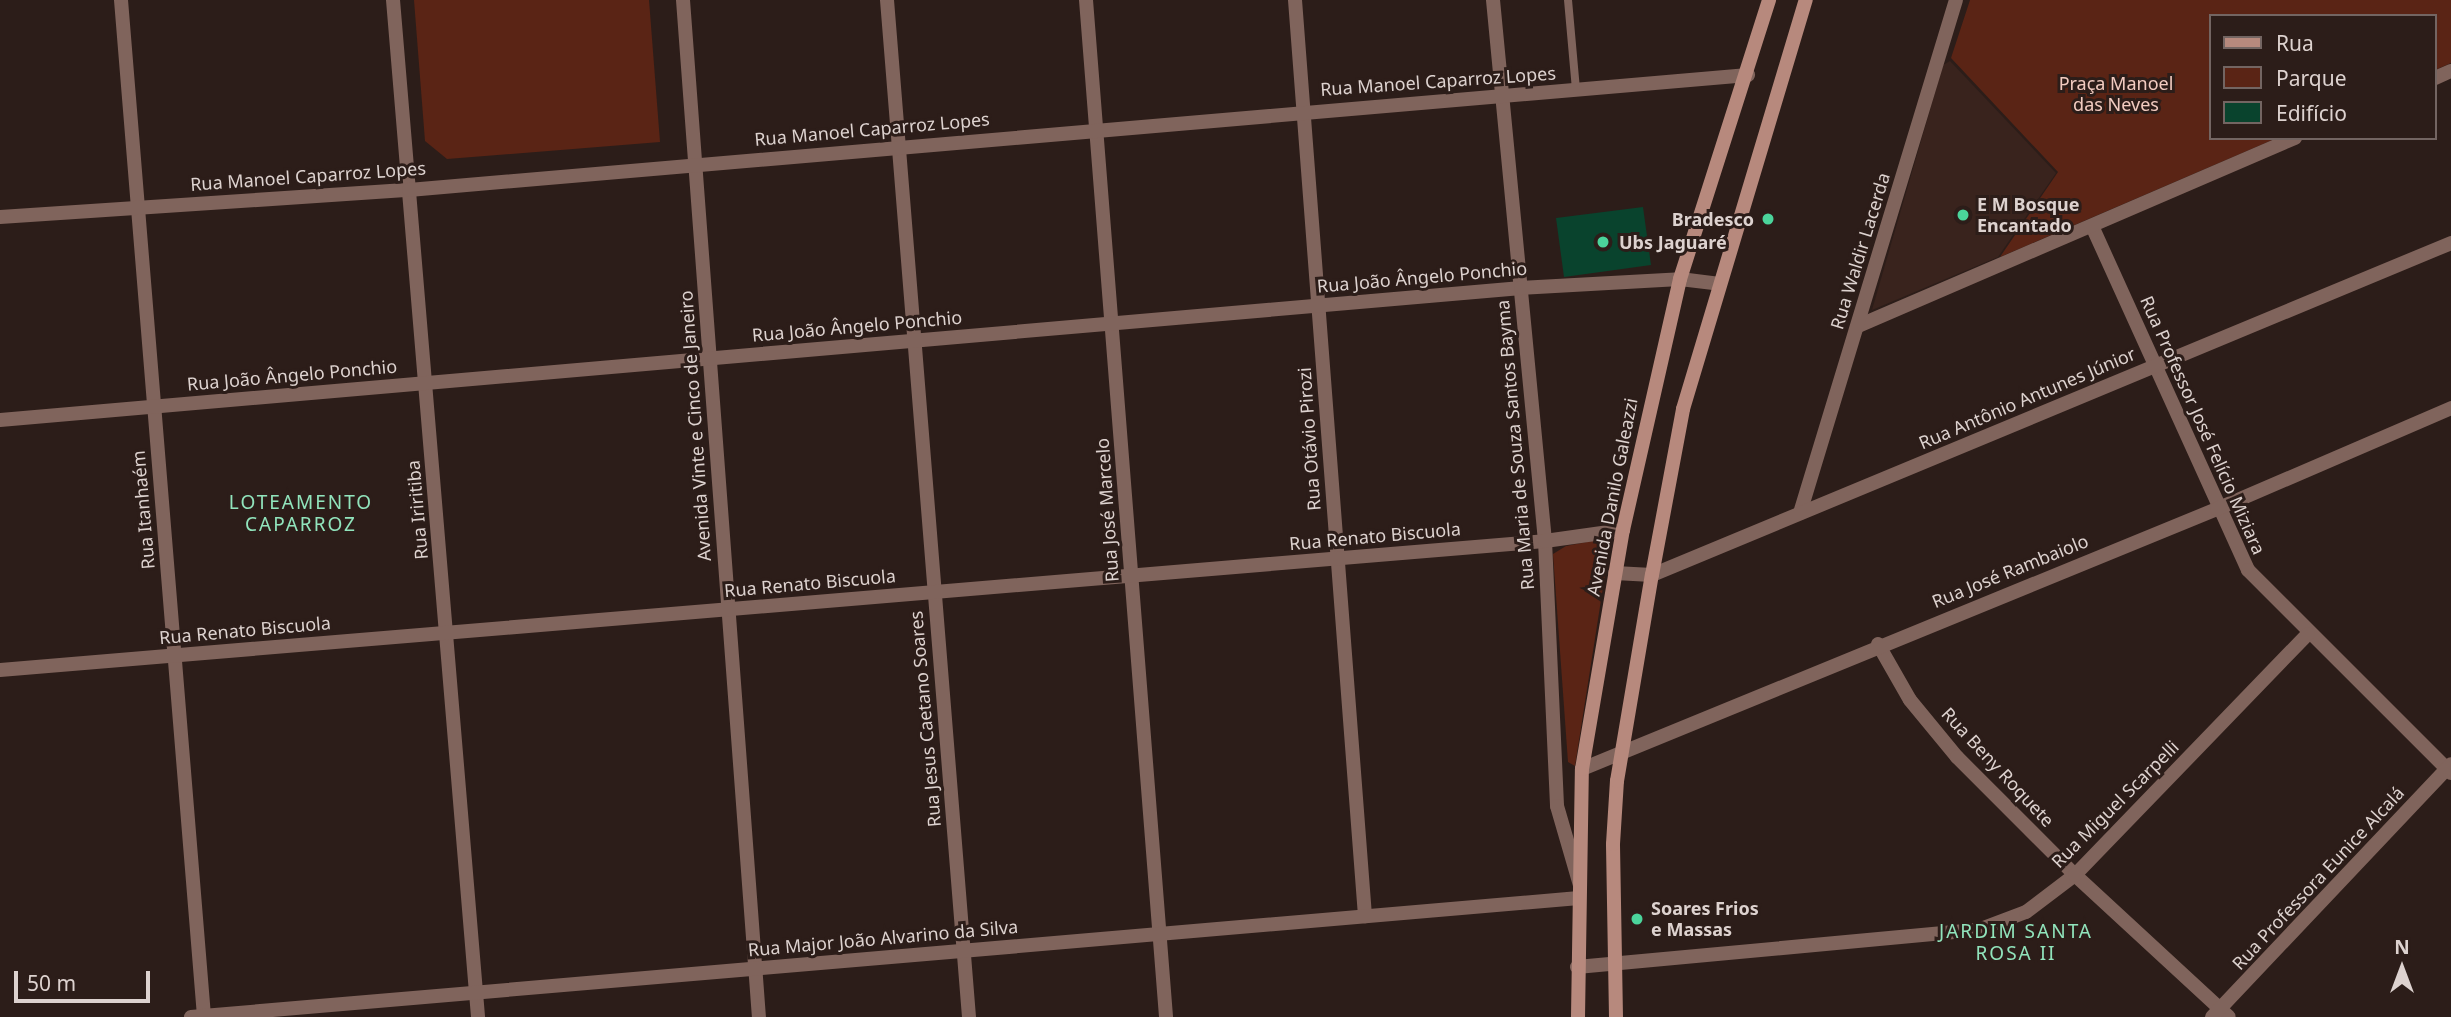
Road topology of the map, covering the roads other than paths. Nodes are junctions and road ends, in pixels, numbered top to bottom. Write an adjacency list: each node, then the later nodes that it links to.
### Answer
1 (121, 0): 21 (street, Rua Itanhaém)
2 (393, 0): 20 (street, Rua Iriritiba)
3 (683, 0): 19 (street, Avenida Vinte e Cinco de Janeiro)
4 (887, 0): 18 (street, Rua Jesus Caetano Soares)
5 (1086, 0): 16 (street, Rua José Marcelo)
6 (1295, 0): 15 (street, Rua Otávio Pirozi)
7 (1493, 0): 14 (street, Rua Maria de Souza Santos Bayma)
8 (1569, 0): 13 (lane)
9 (1769, 0): 12 (main road, Avenida Danilo Galeazzi)
10 (1806, 0): 26 (main road)
11 (1956, 0): 30 (street, Rua Waldir Lacerda)
12 (1748, 75): 13 (street, Rua Manoel Caparroz Lopes); 25 (main road, Avenida Danilo Galeazzi)
13 (1576, 90): 14 (street, Rua Manoel Caparroz Lopes)
14 (1502, 95): 15 (street, Rua Manoel Caparroz Lopes); 27 (street, Rua Maria de Souza Santos Bayma)
15 (1303, 111): 16 (street, Rua Manoel Caparroz Lopes); 28 (street, Rua Otávio Pirozi)
16 (1096, 128): 18 (street, Rua Manoel Caparroz Lopes); 29 (street, Rua José Marcelo)
17 (2290, 140): 23 (street)
18 (899, 144): 19 (street, Rua Manoel Caparroz Lopes); 31 (street, Rua Jesus Caetano Soares)
19 (696, 165): 20 (street, Rua Manoel Caparroz Lopes); 32 (street, Avenida Vinte e Cinco de Janeiro)
20 (409, 190): 21 (street, Rua Manoel Caparroz Lopes); 34 (street, Rua Iriritiba)
21 (138, 206): 22 (street, Rua Manoel Caparroz Lopes); 35 (street, Rua Itanhaém)
22 (0, 217)
23 (2092, 226): 30 (street); 33 (street, Rua Professor José Felício Miziara)
24 (2451, 243): 33 (street, Rua Antônio Antunes Júnior)
25 (1680, 279): 26 (street, Rua João Ângelo Ponchio); 27 (street, Rua João Ângelo Ponchio); 40 (main road, Avenida Danilo Galeazzi)
26 (1718, 284): 44 (main road)
27 (1521, 288): 28 (street, Rua João Ângelo Ponchio); 41 (street, Rua Maria de Souza Santos Bayma)
28 (1318, 305): 29 (street, Rua João Ângelo Ponchio); 42 (street, Rua Otávio Pirozi)
29 (1112, 323): 31 (street, Rua João Ângelo Ponchio); 45 (street, Rua José Marcelo)
30 (1858, 327): 39 (street, Rua Waldir Lacerda)
31 (914, 341): 32 (street, Rua João Ângelo Ponchio); 46 (street, Rua Jesus Caetano Soares)
32 (708, 358): 34 (street, Rua João Ângelo Ponchio); 47 (street, Avenida Vinte e Cinco de Janeiro)
33 (2154, 366): 38 (street, Rua Professor José Felício Miziara); 39 (street, Rua Antônio Antunes Júnior)
34 (426, 383): 35 (street, Rua João Ângelo Ponchio); 48 (street, Rua Iriritiba)
35 (154, 407): 37 (street, Rua João Ângelo Ponchio); 51 (street, Rua Itanhaém)
36 (2451, 408): 38 (street, Rua José Rambaiolo)
37 (0, 420)
38 (2217, 509): 49 (street, Rua Professor José Felício Miziara); 50 (street, Rua José Rambaiolo)
39 (1800, 513): 44 (street, Rua Antônio Antunes Júnior)
40 (1623, 530): 41 (street, Rua Renato Biscuola); 43 (main road, Avenida Danilo Galeazzi)
41 (1545, 541): 42 (street, Rua Renato Biscuola); 57 (street, Rua Maria de Souza Santos Bayma)
42 (1338, 558): 45 (street, Rua Renato Biscuola); 58 (street, Rua Otávio Pirozi)
43 (1615, 573): 44 (street, Rua Antônio Antunes Júnior); 55 (main road, Avenida Danilo Galeazzi)
44 (1652, 575): 53 (main road)
45 (1132, 576): 46 (street, Rua Renato Biscuola); 59 (street, Rua José Marcelo)
46 (934, 592): 47 (street, Rua Renato Biscuola); 60 (street, Rua Jesus Caetano Soares)
47 (728, 609): 48 (street, Rua Renato Biscuola); 63 (street, Avenida Vinte e Cinco de Janeiro)
48 (446, 633): 51 (street, Rua Renato Biscuola); 64 (street, Rua Iriritiba)
49 (2308, 634): 54 (street, Rua Professor José Felício Miziara); 56 (street, Rua Miguel Scarpelli)
50 (1878, 644): 53 (street, Rua José Rambaiolo); 56 (street, Rua Beny Roquete)
51 (174, 655): 52 (street, Rua Renato Biscuola); 66 (street, Rua Itanhaém)
52 (0, 670)
53 (1621, 755): 55 (street, Rua José Rambaiolo); 61 (main road)
54 (2450, 768): 65 (street, Rua Professora Eunice Alcalá)
55 (1582, 769): 57 (main road, Avenida Danilo Galeazzi)
56 (2075, 875): 61 (street, Rua Miguel Scarpelli); 65 (street, Rua Beny Roquete)
57 (1580, 891): 58 (street, Rua Major João Alvarino da Silva); 62 (main road, Avenida Danilo Galeazzi)
58 (1365, 916): 59 (street, Rua Major João Alvarino da Silva)
59 (1160, 934): 60 (street, Rua Major João Alvarino da Silva); 70 (street, Rua José Marcelo)
60 (963, 951): 63 (street, Rua Major João Alvarino da Silva); 69 (street, Rua Jesus Caetano Soares)
61 (1615, 964): 62 (street, Rua Miguel Scarpelli); 72 (main road)
62 (1577, 967): 71 (main road, Avenida Danilo Galeazzi)
63 (755, 969): 64 (street, Rua Major João Alvarino da Silva); 68 (street, Avenida Vinte e Cinco de Janeiro)
64 (475, 992): 66 (street, Rua Major João Alvarino da Silva); 67 (street, Rua Iriritiba)
65 (2221, 1014)
66 (200, 1017)
67 (478, 1017)
68 (759, 1017)
69 (969, 1017)
70 (1166, 1017)
71 (1578, 1017)
72 (1616, 1017)

